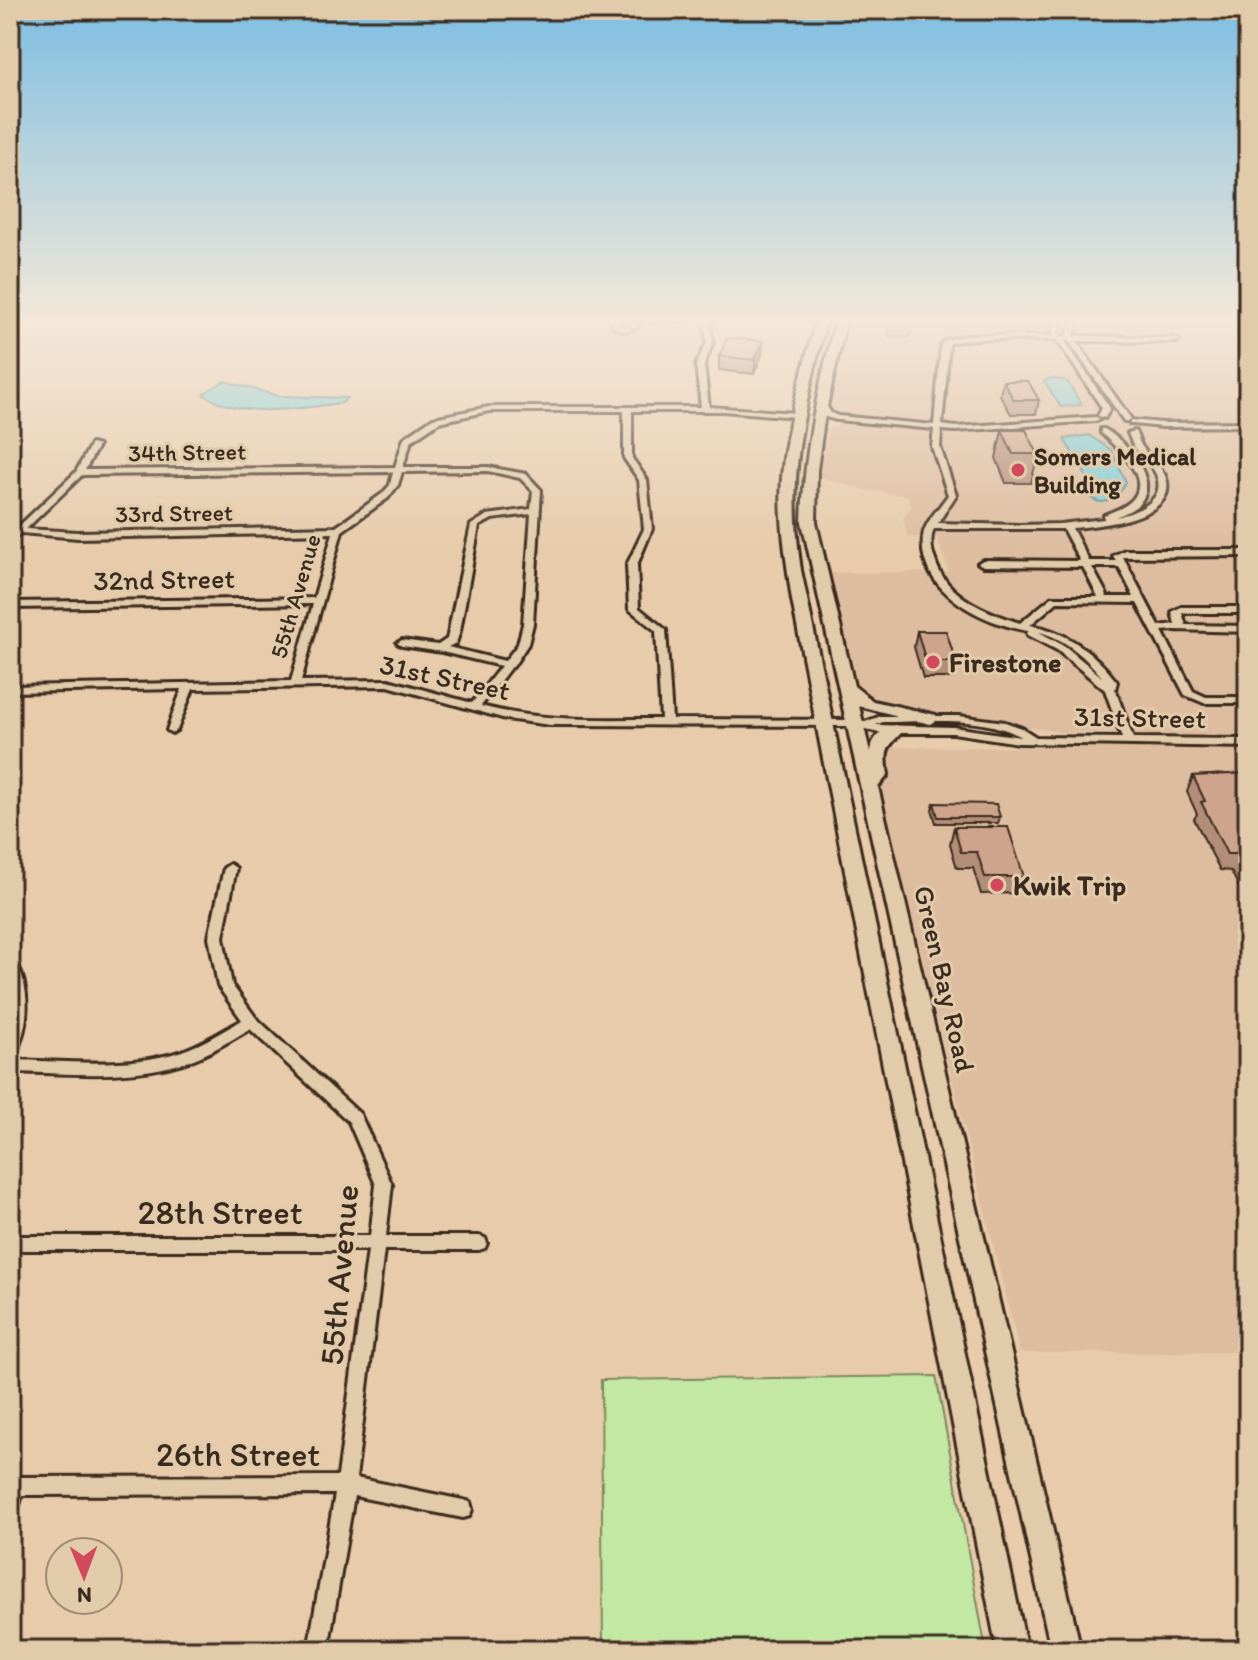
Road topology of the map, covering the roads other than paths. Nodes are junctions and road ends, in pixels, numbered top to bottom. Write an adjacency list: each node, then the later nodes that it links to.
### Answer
1 (704, 397): 10 (street)
2 (802, 397): 11 (main road)
3 (806, 397): 12 (main road)
4 (822, 397): 8 (main road, Green Bay Road)
5 (941, 397): 16 (street)
6 (1099, 397): 13 (street)
7 (1111, 397): 14 (street)
8 (821, 403): 12 (main road, Green Bay Road); 16 (street)
9 (628, 409): 10 (street); 19 (street, 55th Avenue); 51 (street)
10 (705, 409): 11 (street)
11 (797, 415): 17 (main road); 52 (main road)
12 (817, 418): 16 (street); 17 (main road, Green Bay Road)
13 (1100, 424): 14 (street); 14 (street); 16 (street); 24 (street)
14 (1131, 426): 15 (street); 24 (street)
15 (1248, 426)
16 (938, 430): 23 (street)
17 (813, 436): 46 (main road, Green Bay Road)
18 (94, 446): 20 (street)
19 (398, 470): 20 (street, 34th Street); 21 (street, 34th Street); 26 (street, 55th Avenue)
20 (80, 473): 25 (street)
21 (537, 511): 42 (street); 43 (street)
22 (1066, 525): 23 (street); 24 (street); 30 (street)
23 (931, 526): 37 (street)
24 (1086, 526)
25 (14, 530): 26 (street, 33rd Street); 27 (street)
26 (338, 530): 34 (street, 55th Avenue)
27 (10, 539)
28 (1248, 553): 31 (street)
29 (983, 563): 30 (street)
30 (1087, 564): 31 (street); 32 (street)
31 (1121, 564): 33 (street)
32 (1102, 595)
33 (1139, 600): 37 (street); 39 (street)
34 (319, 601): 35 (street, 32nd Street); 44 (street, 55th Avenue)
35 (10, 605)
36 (1248, 610): 38 (street)
37 (1022, 627): 57 (street)
38 (1178, 628): 39 (street); 40 (street)
39 (1157, 629): 48 (street)
40 (1248, 629)
41 (402, 643): 42 (street)
42 (440, 648): 43 (street)
43 (509, 665): 49 (street)
44 (295, 685): 45 (street, 31st Street); 49 (street, 31st Street)
45 (189, 686): 47 (street, 31st Street); 54 (street)
46 (845, 686): 50 (main road); 53 (main road, Green Bay Road)
47 (10, 689)
48 (1248, 700)
49 (475, 707): 51 (street, 31st Street)
50 (930, 719): 53 (street, 31st Street); 56 (street, 31st Street)
51 (667, 723): 52 (street, 31st Street)
52 (825, 723): 53 (street, 31st Street); 72 (main road)
53 (861, 724): 55 (street, 31st Street); 59 (main road, Green Bay Road)
54 (172, 730)
55 (896, 730): 56 (street, 31st Street); 59 (main road)
56 (1031, 738): 57 (street, 31st Street)
57 (1129, 741): 58 (street, 31st Street)
58 (1248, 743)
59 (868, 787): 73 (main road, Green Bay Road)
60 (230, 868): 62 (street, 55th Avenue)
61 (10, 962): 63 (street)
62 (251, 1022): 64 (street); 65 (street, 55th Avenue)
63 (10, 1051)
64 (10, 1066)
65 (379, 1240): 66 (street, 28th Street); 67 (street, 28th Street); 68 (street, 55th Avenue)
66 (10, 1243)
67 (479, 1243)
68 (346, 1485): 69 (street, 26th Street); 70 (street, 26th Street); 71 (street, 55th Avenue)
69 (12, 1492)
70 (463, 1509)
71 (318, 1650)
72 (1012, 1650)
73 (1066, 1650)

